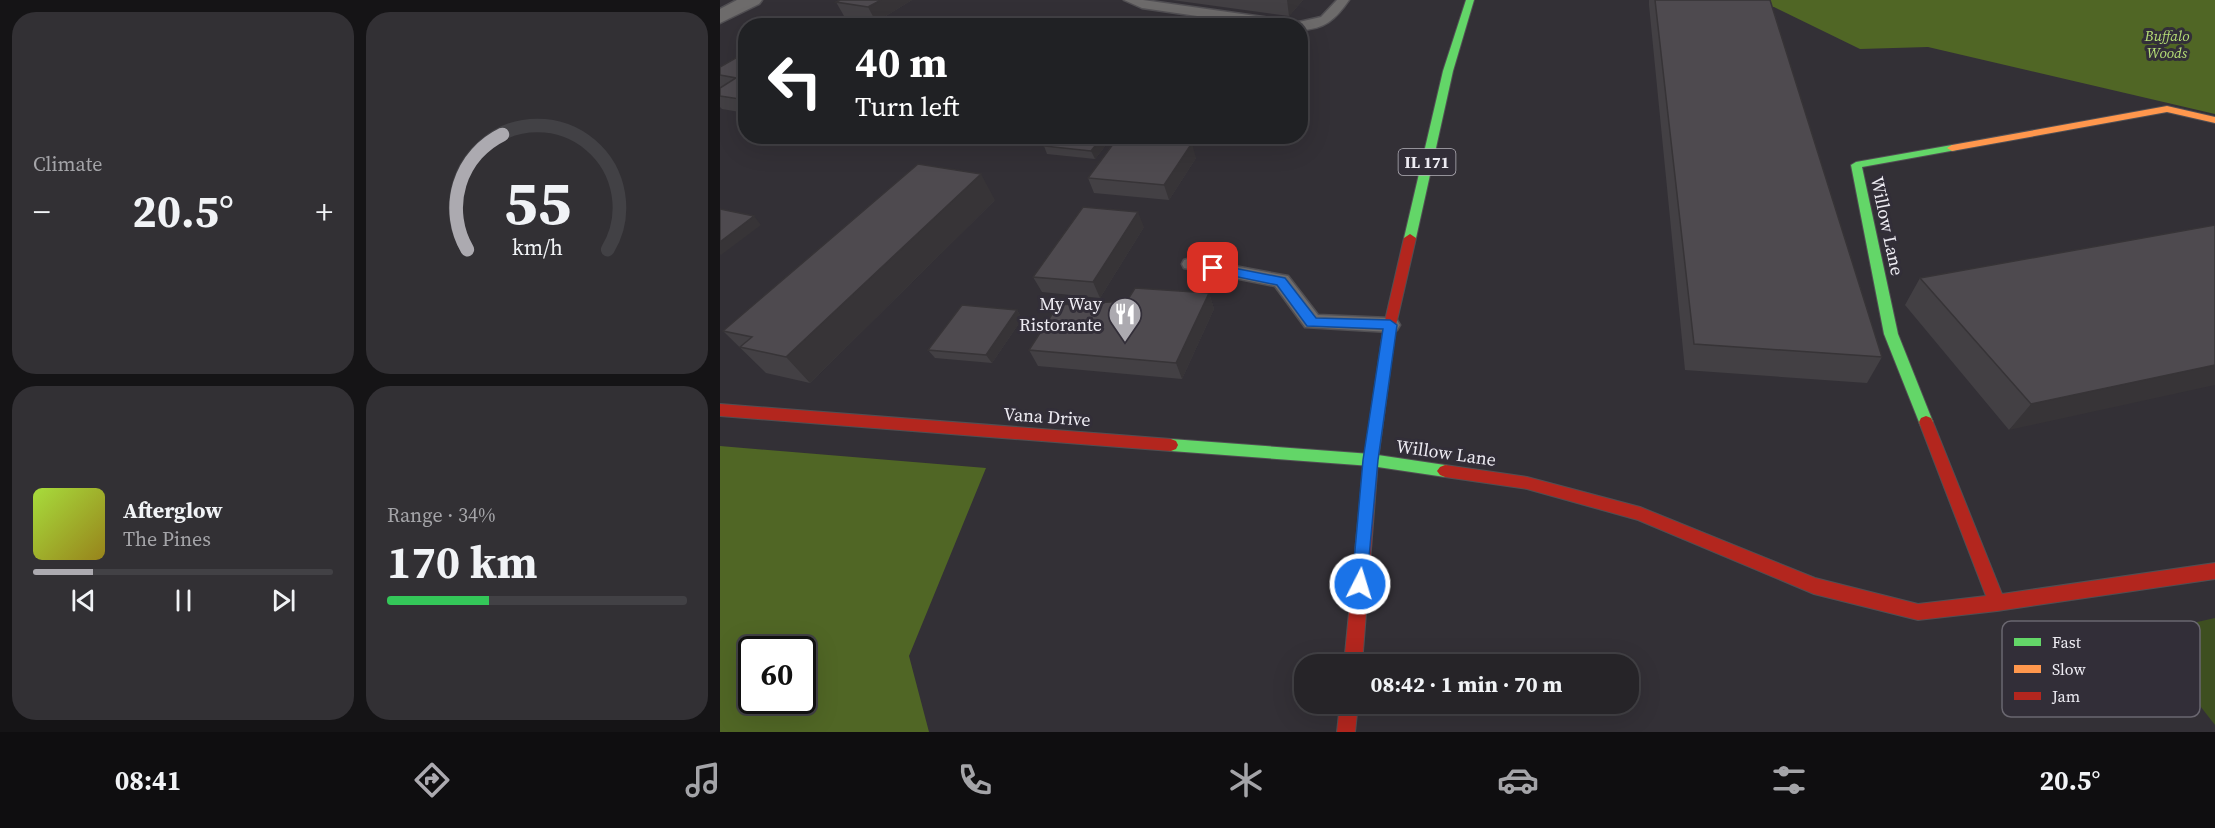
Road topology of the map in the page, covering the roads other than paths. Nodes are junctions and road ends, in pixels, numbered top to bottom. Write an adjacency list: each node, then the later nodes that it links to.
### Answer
1 (752, 0): 5 (street)
2 (1130, 0): 6 (lane)
3 (1343, 0): 7 (lane)
4 (1470, 0): 10 (street, IL 171)
5 (720, 17)
6 (1241, 18)
7 (1308, 26)
8 (2215, 120): 14 (street, Willow Lane)
9 (1191, 264): 10 (lane)
10 (1390, 325): 12 (street, IL 171)
11 (720, 410): 12 (street, Vana Drive)
12 (1371, 460): 14 (street, Willow Lane); 15 (street, IL 171)
13 (2215, 571): 14 (street, Willow Lane)
14 (1997, 603)
15 (1354, 654)
16 (1348, 714): 17 (street)
17 (1347, 732)

